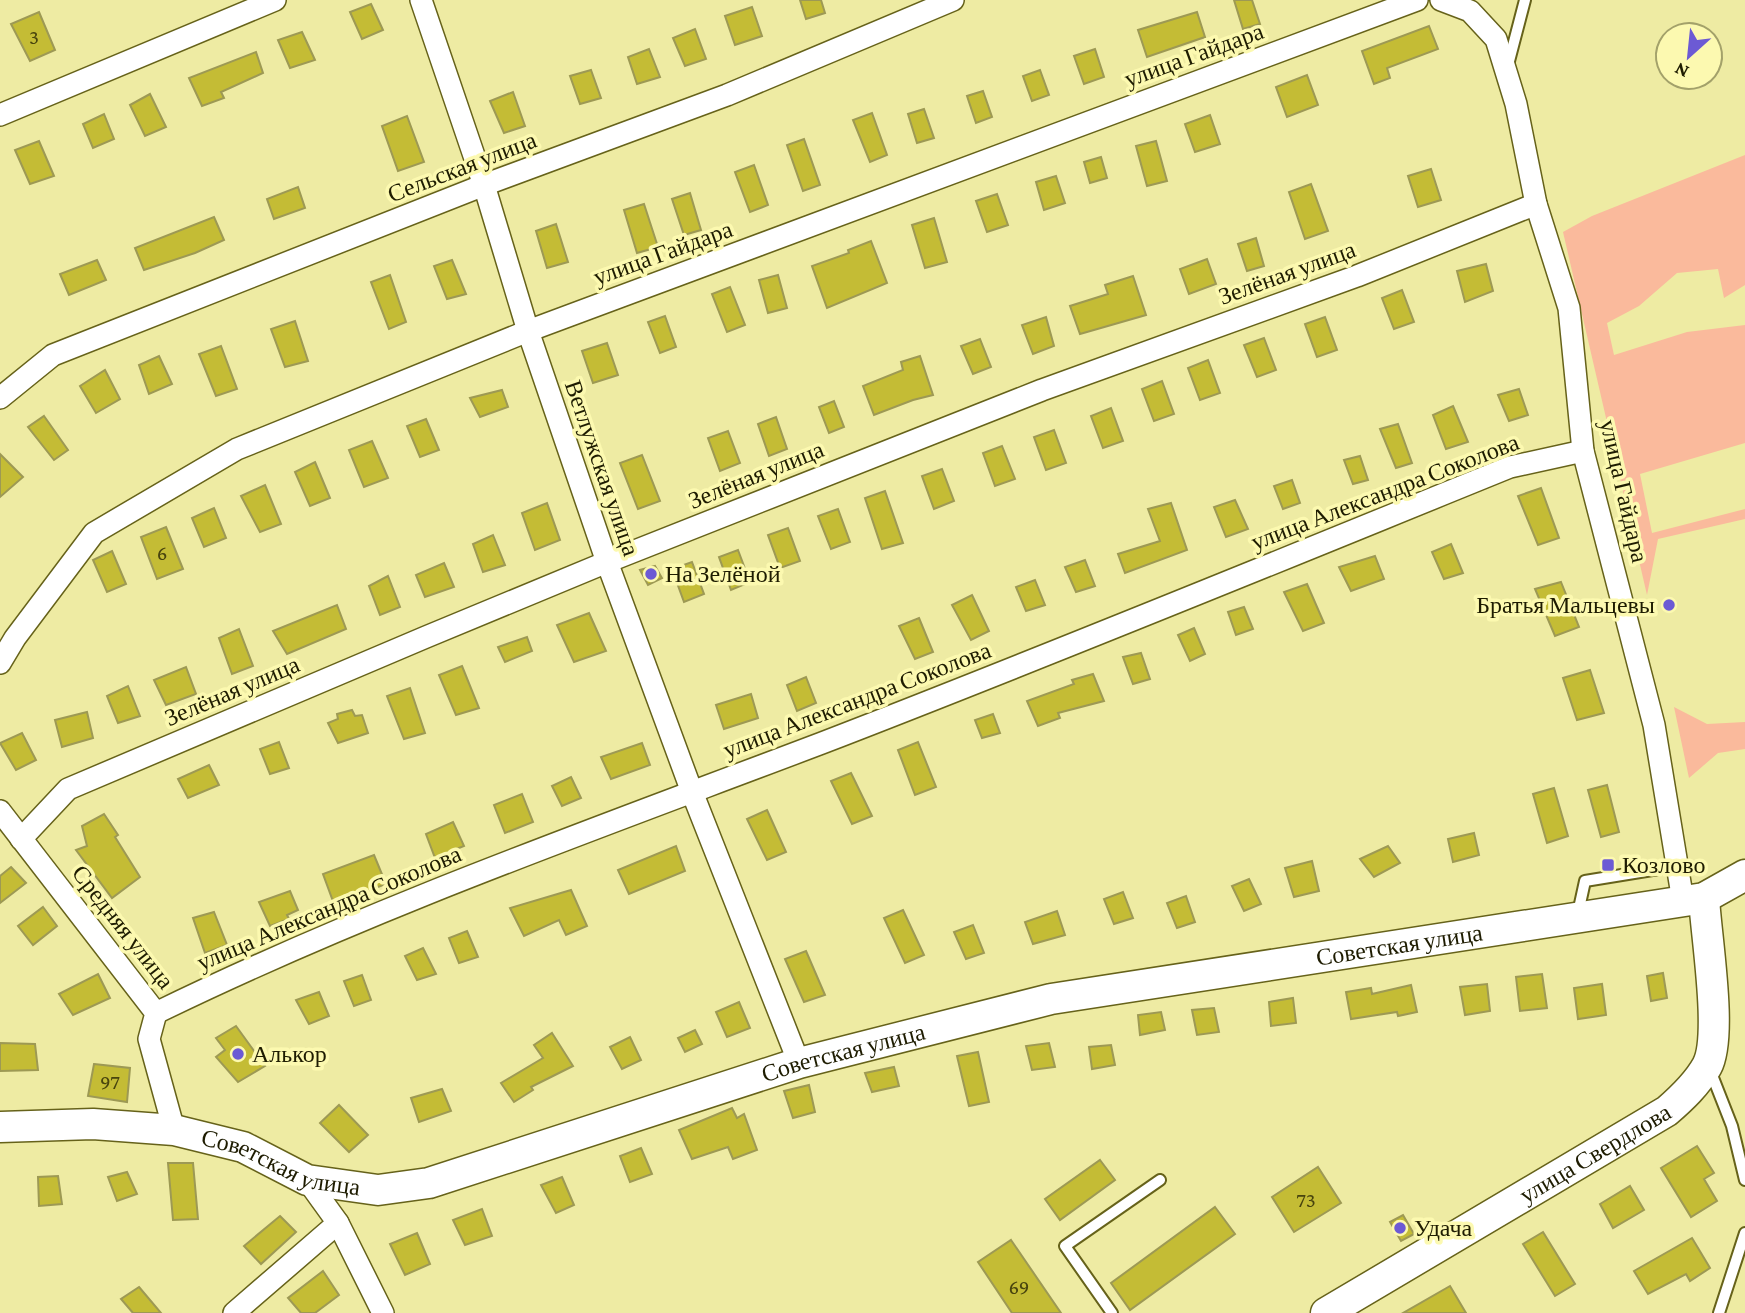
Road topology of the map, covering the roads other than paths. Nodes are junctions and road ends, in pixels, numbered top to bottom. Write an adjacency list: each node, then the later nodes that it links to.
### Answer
1 (275, 0): 8 (street)
2 (421, 0): 9 (street, Ветлужская улица)
3 (953, 0): 9 (street, Сельская улица)
4 (1417, 0): 11 (street, улица Гайдара)
5 (1441, 0): 7 (street, улица Гайдара)
6 (1525, 0): 7 (lane)
7 (1506, 73): 10 (street, улица Гайдара)
8 (0, 115)
9 (485, 186): 11 (street, Ветлужская улица); 12 (street, Сельская улица)
10 (1536, 204): 13 (street, улица Гайдара); 14 (street, Зелёная улица)
11 (528, 331): 14 (street, Ветлужская улица); 15 (street, улица Гайдара)
12 (0, 398)
13 (1583, 451): 16 (street, улица Александра Соколова); 19 (street, улица Гайдара)
14 (607, 562): 16 (street, Ветлужская улица); 18 (street, Зелёная улица)
15 (0, 663)
16 (692, 792): 23 (street, улица Александра Соколова); 24 (street, Ветлужская улица)
17 (0, 811): 18 (street, Средняя улица)
18 (21, 839): 23 (street, Средняя улица)
19 (1677, 866): 21 (street, улица Гайдара); 22 (lane)
20 (1745, 875): 21 (street, Советская улица)
21 (1693, 899): 22 (street, Советская улица); 25 (street, улица Свердлова)
22 (1577, 918): 24 (street, Советская улица)
23 (156, 1013): 27 (street, Средняя улица)
24 (799, 1063): 28 (street, Советская улица)
25 (1708, 1065): 30 (lane); 36 (street, улица Свердлова)
26 (0, 1127): 27 (street, Советская улица)
27 (174, 1129): 28 (street, Советская улица)
28 (307, 1180): 31 (street)
29 (1160, 1180): 35 (lane)
30 (1745, 1180)
31 (338, 1223): 33 (street); 34 (street)
32 (1745, 1233): 37 (lane)
33 (234, 1313)
34 (383, 1313)
35 (1112, 1313)
36 (1326, 1313)
37 (1719, 1313)

